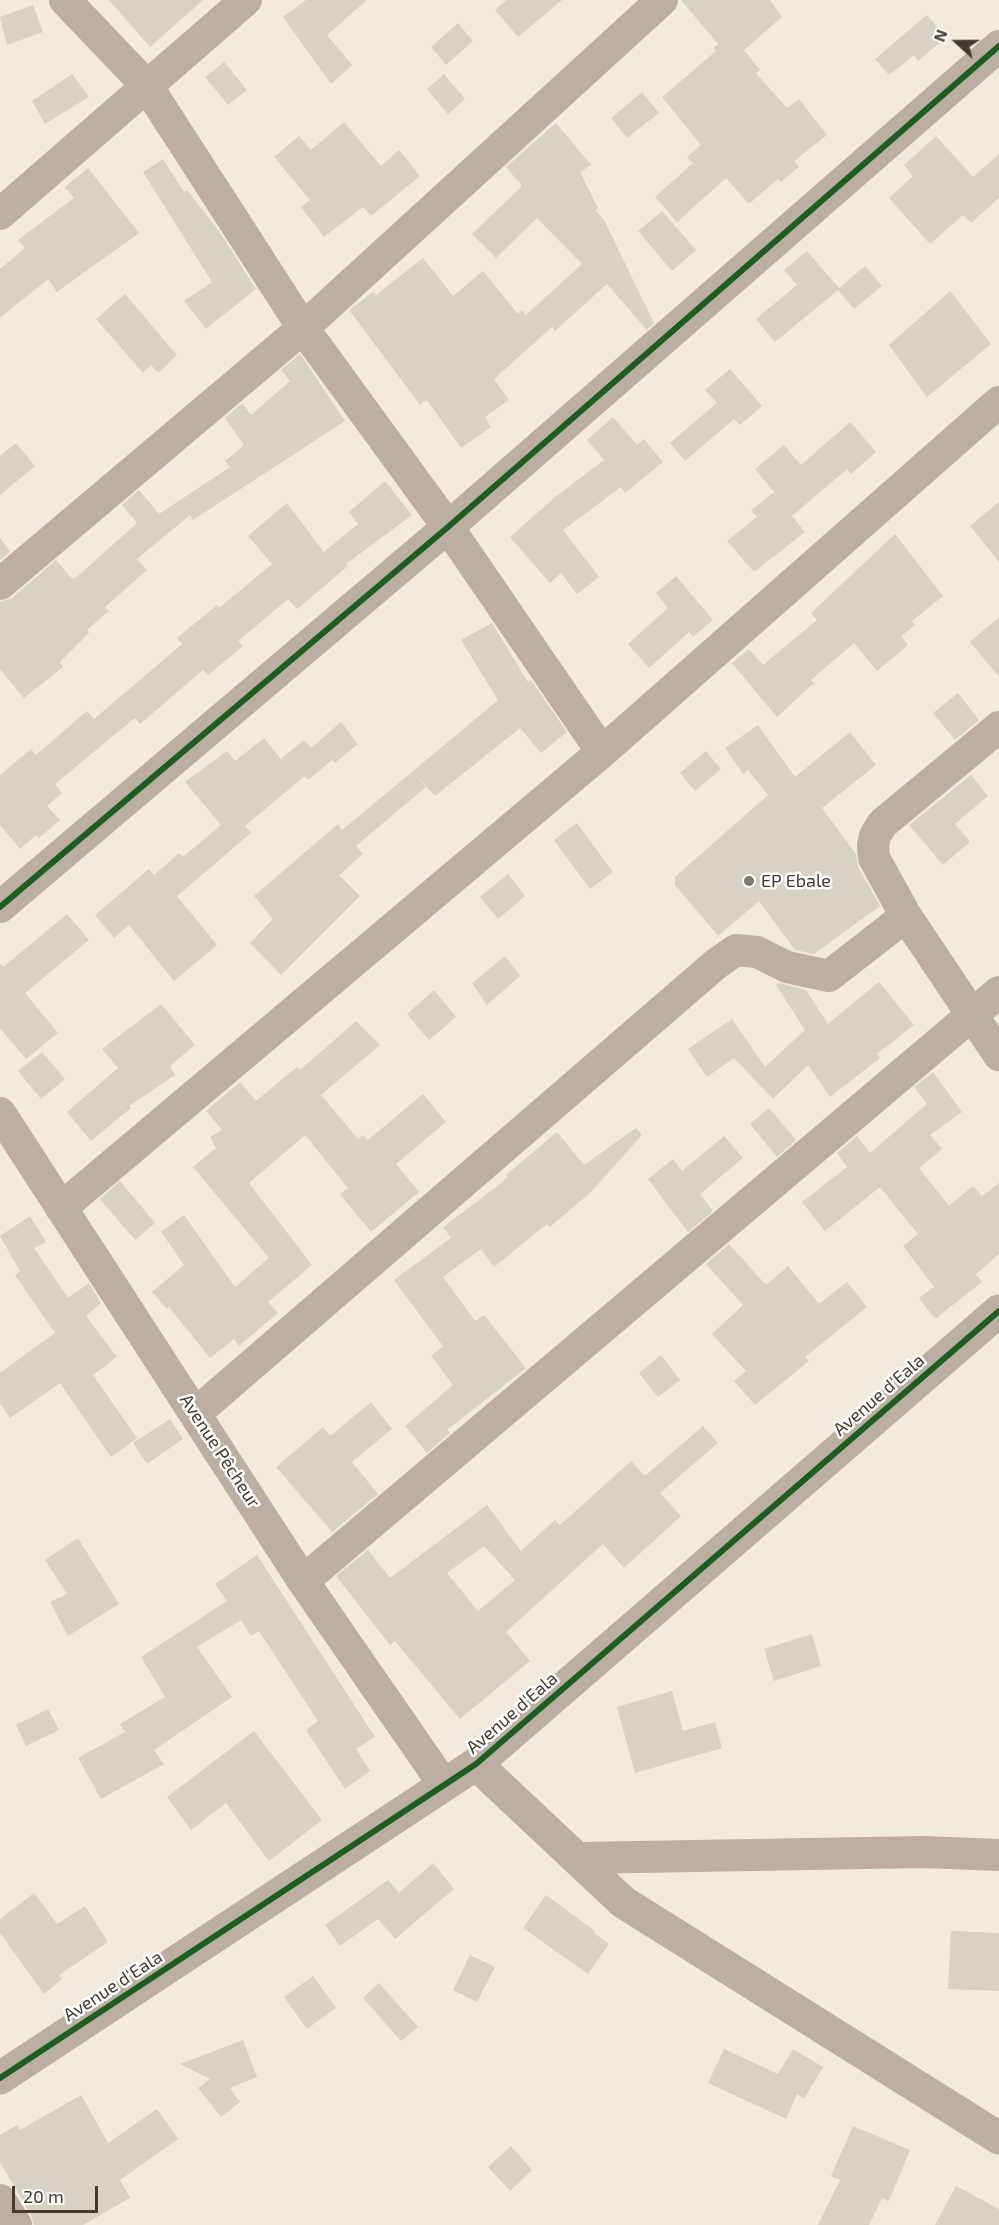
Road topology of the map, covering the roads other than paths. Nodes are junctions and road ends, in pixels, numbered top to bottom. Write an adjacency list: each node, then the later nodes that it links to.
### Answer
1 (65, 0): 5 (street)
2 (246, 0): 5 (street)
3 (662, 0): 7 (street)
4 (999, 46): 9 (street)
5 (147, 86): 6 (street); 7 (street)
6 (0, 214)
7 (303, 328): 9 (street); 10 (street)
8 (999, 402): 12 (street)
9 (448, 527): 12 (street); 13 (street)
10 (0, 584)
11 (999, 727): 14 (street)
12 (602, 752): 19 (street)
13 (0, 907)
14 (906, 916): 16 (street); 21 (street)
15 (999, 992): 16 (street)
16 (972, 1015): 17 (street); 22 (street)
17 (999, 1055)
18 (0, 1113): 19 (street, Avenue Pêcheur)
19 (61, 1208): 21 (street, Avenue Pêcheur)
20 (999, 1311): 23 (street, Avenue d'Eala)
21 (196, 1413): 22 (street, Avenue Pêcheur)
22 (303, 1581): 24 (street, Avenue Pêcheur)
23 (476, 1764): 24 (street, Avenue d'Eala); 26 (street)
24 (444, 1785): 27 (street, Avenue d'Eala)
25 (999, 1855): 26 (street)
26 (580, 1858): 28 (street)
27 (0, 2078)
28 (999, 2138)
29 (0, 2200): 30 (street)
30 (16, 2225)

